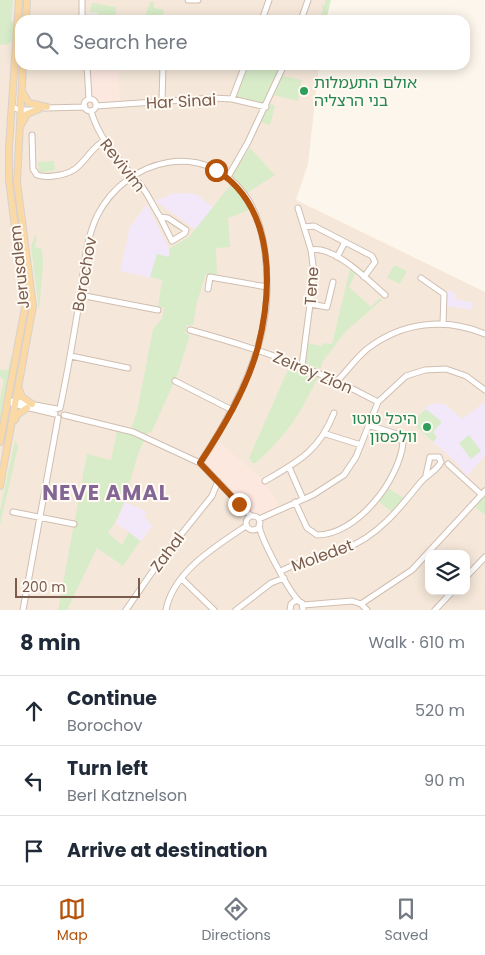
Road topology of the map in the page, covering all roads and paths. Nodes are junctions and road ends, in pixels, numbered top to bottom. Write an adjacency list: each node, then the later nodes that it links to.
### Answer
1 (19, 0): 8 (main road, Jerusalem)
2 (27, 0): 9 (main road)
3 (82, 0): 10 (street)
4 (188, 0): 5 (street)
5 (198, 0)
6 (269, 0): 11 (street)
7 (308, 0): 12 (street)
8 (18, 15)
9 (26, 15)
10 (82, 15)
11 (264, 15)
12 (303, 15)
13 (15, 61): 24 (main road, Jerusalem)
14 (23, 70): 19 (main road, Jerusalem)
15 (87, 70): 20 (street)
16 (163, 70): 22 (street)
17 (243, 70): 21 (street)
18 (282, 70): 27 (street)
19 (22, 88): 25 (main road); 28 (main road, Jerusalem)
20 (90, 99): 23 (street); 26 (street)
21 (232, 99): 22 (street, Har Sinai); 27 (street, Har Sinai)
22 (162, 101): 23 (street, Har Sinai)
23 (96, 106): 30 (street)
24 (12, 107): 28 (street); 62 (main road, Jerusalem)
25 (48, 107): 26 (street); 28 (street); 29 (street)
26 (84, 107): 30 (street)
27 (266, 107): 35 (street)
28 (20, 108): 29 (street); 31 (main road, Jerusalem)
29 (39, 109): 31 (main road)
30 (91, 111): 33 (street, Revivim)
31 (19, 131): 60 (main road, Jerusalem)
32 (32, 135): 33 (street)
33 (103, 141): 34 (street, Revivim)
34 (133, 176): 35 (street, Borochov); 37 (street, Revivim); 47 (street, Borochov)
35 (228, 178): 45 (street, Borochov)
36 (298, 208): 38 (street, Tene)
37 (160, 217): 37 (street, Revivim)
38 (304, 228): 39 (street); 40 (street, Tene)
39 (345, 242): 41 (street); 42 (street)
40 (311, 250): 41 (street); 49 (street, Tene)
41 (337, 257): 42 (street)
42 (364, 277): 48 (street)
43 (421, 278): 51 (street)
44 (333, 282): 49 (street)
45 (267, 287): 46 (street); 54 (street, Borochov)
46 (208, 289)
47 (80, 295): 50 (street); 55 (street, Borochov)
48 (385, 295)
49 (310, 304): 56 (street, Tene)
50 (158, 310)
51 (443, 324): 53 (street); 58 (street)
52 (190, 330): 54 (street, Zeirey Zion)
53 (485, 334)
54 (257, 348): 56 (street, Zeirey Zion); 66 (street, Borochov)
55 (71, 356): 57 (street); 67 (street, Borochov)
56 (302, 366): 58 (street, Zeirey Zion)
57 (128, 368)
58 (338, 380): 63 (street, Zeirey Zion)
59 (175, 381): 66 (street)
60 (19, 387): 64 (main road, Jerusalem); 65 (main road)
61 (485, 390): 63 (street)
62 (8, 401): 64 (street); 72 (main road, Jerusalem)
63 (378, 402): 69 (street)
64 (16, 403): 65 (street); 70 (main road, Jerusalem)
65 (30, 406): 67 (street); 70 (main road)
66 (232, 410): 74 (street, Borochov)
67 (57, 412): 74 (street); 87 (street, Borochov)
68 (334, 413): 71 (street)
69 (368, 425): 73 (street); 85 (street)
70 (11, 430): 78 (main road, Jerusalem)
71 (326, 434): 73 (street); 76 (street)
72 (0, 442)
73 (361, 445): 84 (street)
74 (200, 463): 79 (street)
75 (448, 464): 82 (street)
76 (290, 467): 80 (street); 84 (street)
77 (426, 475): 95 (street, Moledet)
78 (0, 481)
79 (218, 481): 81 (street); 83 (street, Zahal)
80 (265, 482)
81 (227, 491): 83 (street); 88 (street)
82 (483, 493): 102 (street)
83 (212, 496): 105 (street, Zahal)
84 (303, 499): 85 (street)
85 (295, 502): 89 (street)
86 (13, 512): 87 (street)
87 (41, 517): 90 (street); 104 (street, Borochov)
88 (249, 518): 89 (street); 91 (street)
89 (259, 522): 92 (street); 93 (street)
90 (74, 524)
91 (246, 526): 92 (street); 98 (street)
92 (252, 530): 93 (street)
93 (263, 540): 95 (street)
94 (485, 557): 96 (street)
95 (281, 571): 97 (street)
96 (470, 573)
97 (284, 578): 99 (street); 108 (street)
98 (182, 580): 106 (street); 107 (street)
99 (289, 587): 101 (street); 103 (street)
100 (448, 595): 111 (street)
101 (291, 604): 103 (street); 109 (street)
102 (361, 604): 103 (street); 110 (street)
103 (302, 605)
104 (23, 610)
105 (126, 610)
106 (166, 610)
107 (214, 610)
108 (236, 610)
109 (290, 610)
110 (367, 610)
111 (435, 610)

